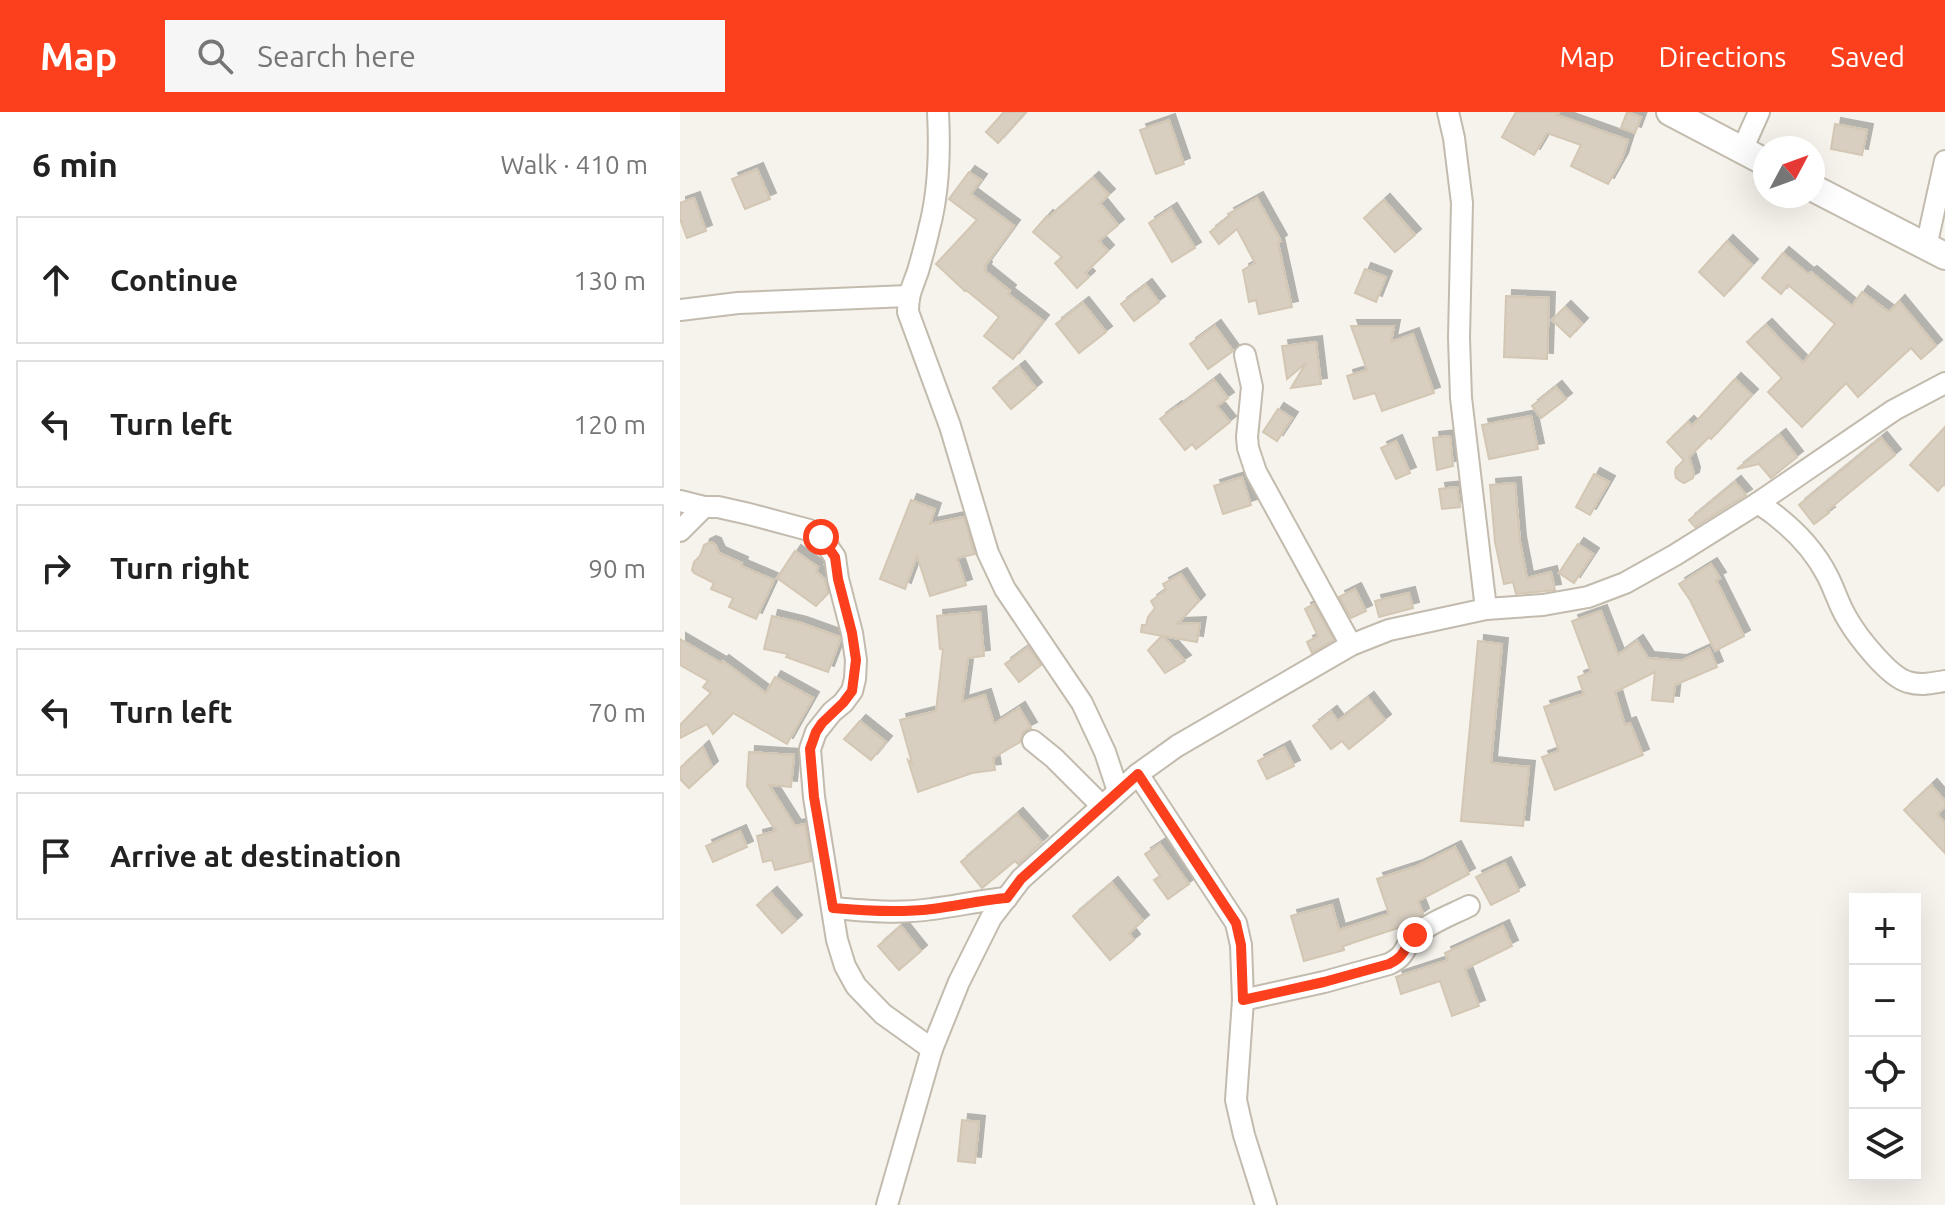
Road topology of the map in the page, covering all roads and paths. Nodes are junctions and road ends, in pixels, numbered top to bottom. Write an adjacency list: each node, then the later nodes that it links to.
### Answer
1 (938, 112): 10 (street)
2 (1448, 112): 18 (street)
3 (1670, 112): 6 (street)
4 (1759, 112): 5 (street)
5 (1756, 136)
6 (1753, 156)
7 (1945, 161): 9 (street)
8 (1825, 194): 9 (street)
9 (1936, 252)
10 (908, 296): 11 (street); 23 (street)
11 (680, 310)
12 (1245, 355): 19 (street)
13 (1945, 383): 15 (street)
14 (680, 501): 16 (street)
15 (1758, 503): 18 (street); 20 (street)
16 (704, 507): 17 (street); 27 (street)
17 (680, 531)
18 (1486, 609): 19 (street)
19 (1351, 645): 22 (street)
20 (1945, 681)
21 (1033, 741): 24 (street)
22 (1138, 774): 23 (street); 28 (street)
23 (1118, 791): 24 (street)
24 (1102, 806): 25 (street)
25 (1007, 898): 27 (street); 29 (street)
26 (1469, 906): 28 (street)
27 (833, 908): 29 (street)
28 (1243, 1000): 31 (street)
29 (932, 1049): 30 (street)
30 (887, 1205)
31 (1266, 1205)

